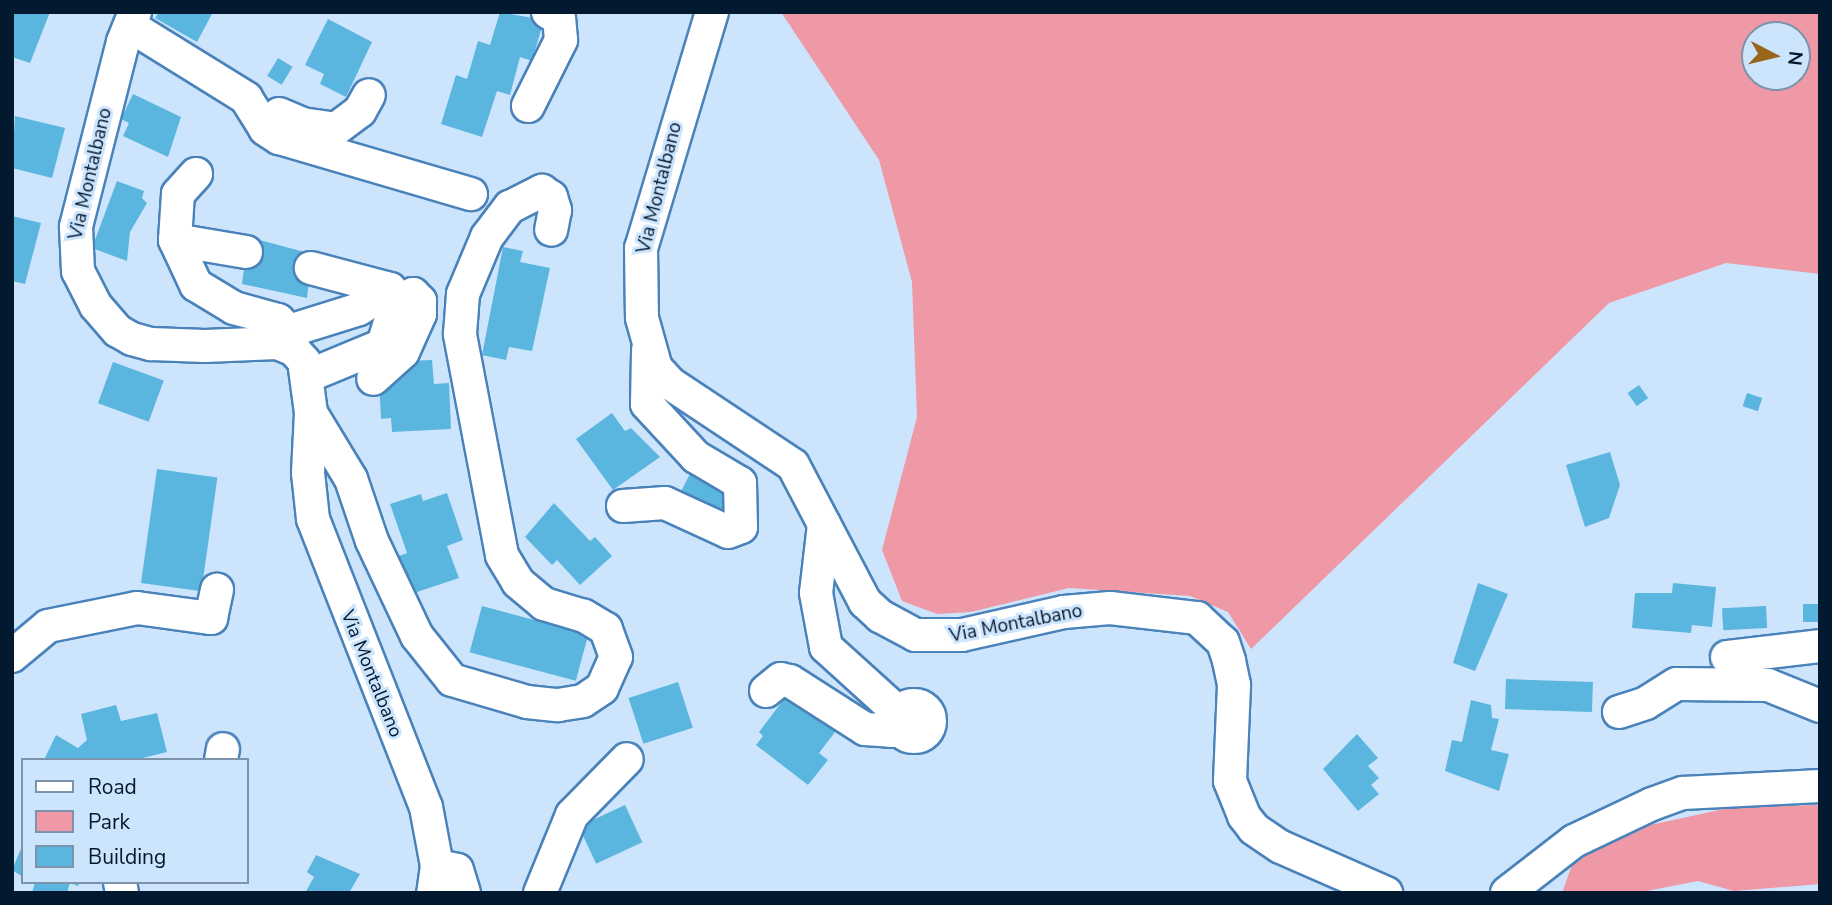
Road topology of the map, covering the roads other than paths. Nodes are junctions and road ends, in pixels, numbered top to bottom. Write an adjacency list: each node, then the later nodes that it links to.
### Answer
1 (548, 12): 6 (street)
2 (712, 12): 13 (street, Via Montalbano)
3 (133, 19): 5 (street); 14 (street, Via Montalbano)
4 (369, 96): 5 (street)
5 (246, 98): 8 (street)
6 (528, 106)
7 (196, 174): 10 (street)
8 (471, 194)
9 (551, 230): 16 (street)
10 (175, 240): 11 (street); 14 (street)
11 (246, 252)
12 (311, 268): 14 (street)
13 (648, 350): 17 (street); 18 (street, Via Montalbano)
14 (297, 352): 15 (street); 16 (street, Via Montalbano)
15 (373, 379)
16 (311, 413): 29 (street, Via Montalbano)
17 (624, 506)
18 (824, 524): 24 (street); 32 (street, Via Montalbano)
19 (217, 590): 21 (street)
20 (1820, 646): 23 (street)
21 (12, 656)
22 (1820, 658): 23 (street)
23 (1735, 670): 25 (street); 26 (street)
24 (766, 691)
25 (1820, 706)
26 (1619, 712)
27 (627, 759): 31 (street)
28 (1820, 786): 33 (street)
29 (435, 879): 30 (street)
30 (464, 893)
31 (540, 893)
32 (1386, 893)
33 (1507, 893)

